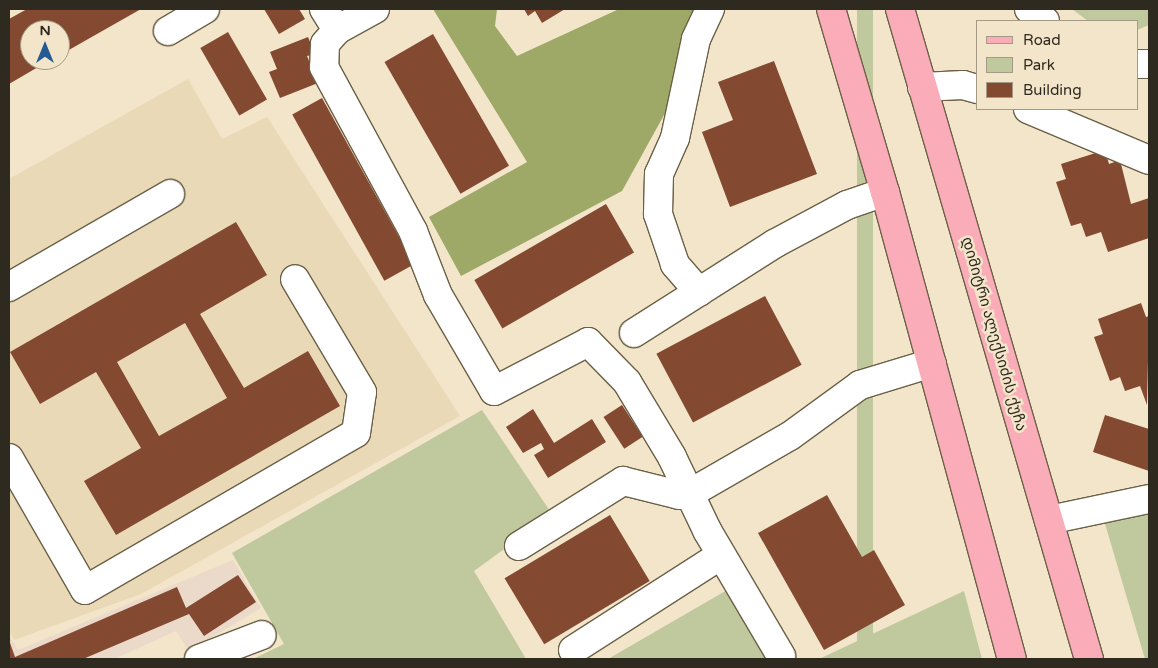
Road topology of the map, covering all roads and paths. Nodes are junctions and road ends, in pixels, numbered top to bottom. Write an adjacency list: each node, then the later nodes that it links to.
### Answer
1 (204, 9): 9 (lane)
2 (375, 9): 7 (lane)
3 (710, 9): 18 (lane)
4 (831, 9): 14 (main road)
5 (900, 9): 10 (main road, დიმიტრი ალექსიძის ქუჩა)
6 (1029, 9): 8 (lane)
7 (331, 19): 22 (lane)
8 (1044, 20)
9 (168, 31)
10 (922, 87): 11 (lane); 24 (main road, დიმიტრი ალექსიძის ქუჩა)
11 (976, 89)
12 (1030, 110): 13 (lane)
13 (1149, 160)
14 (885, 192): 18 (lane); 20 (main road)
15 (170, 194): 17 (lane)
16 (295, 279): 21 (lane)
17 (9, 287)
18 (699, 292): 19 (lane)
19 (634, 333)
20 (932, 362): 22 (lane); 31 (main road)
21 (9, 458)
22 (689, 494): 25 (lane); 26 (lane)
23 (1149, 499): 24 (lane)
24 (1049, 520): 32 (main road, დიმიტრი ალექსიძის ქუჩა)
25 (519, 546)
26 (721, 555): 28 (lane); 29 (lane)
27 (262, 635): 30 (lane)
28 (572, 650)
29 (781, 656)
30 (200, 659)
31 (1012, 659)
32 (1089, 659)

